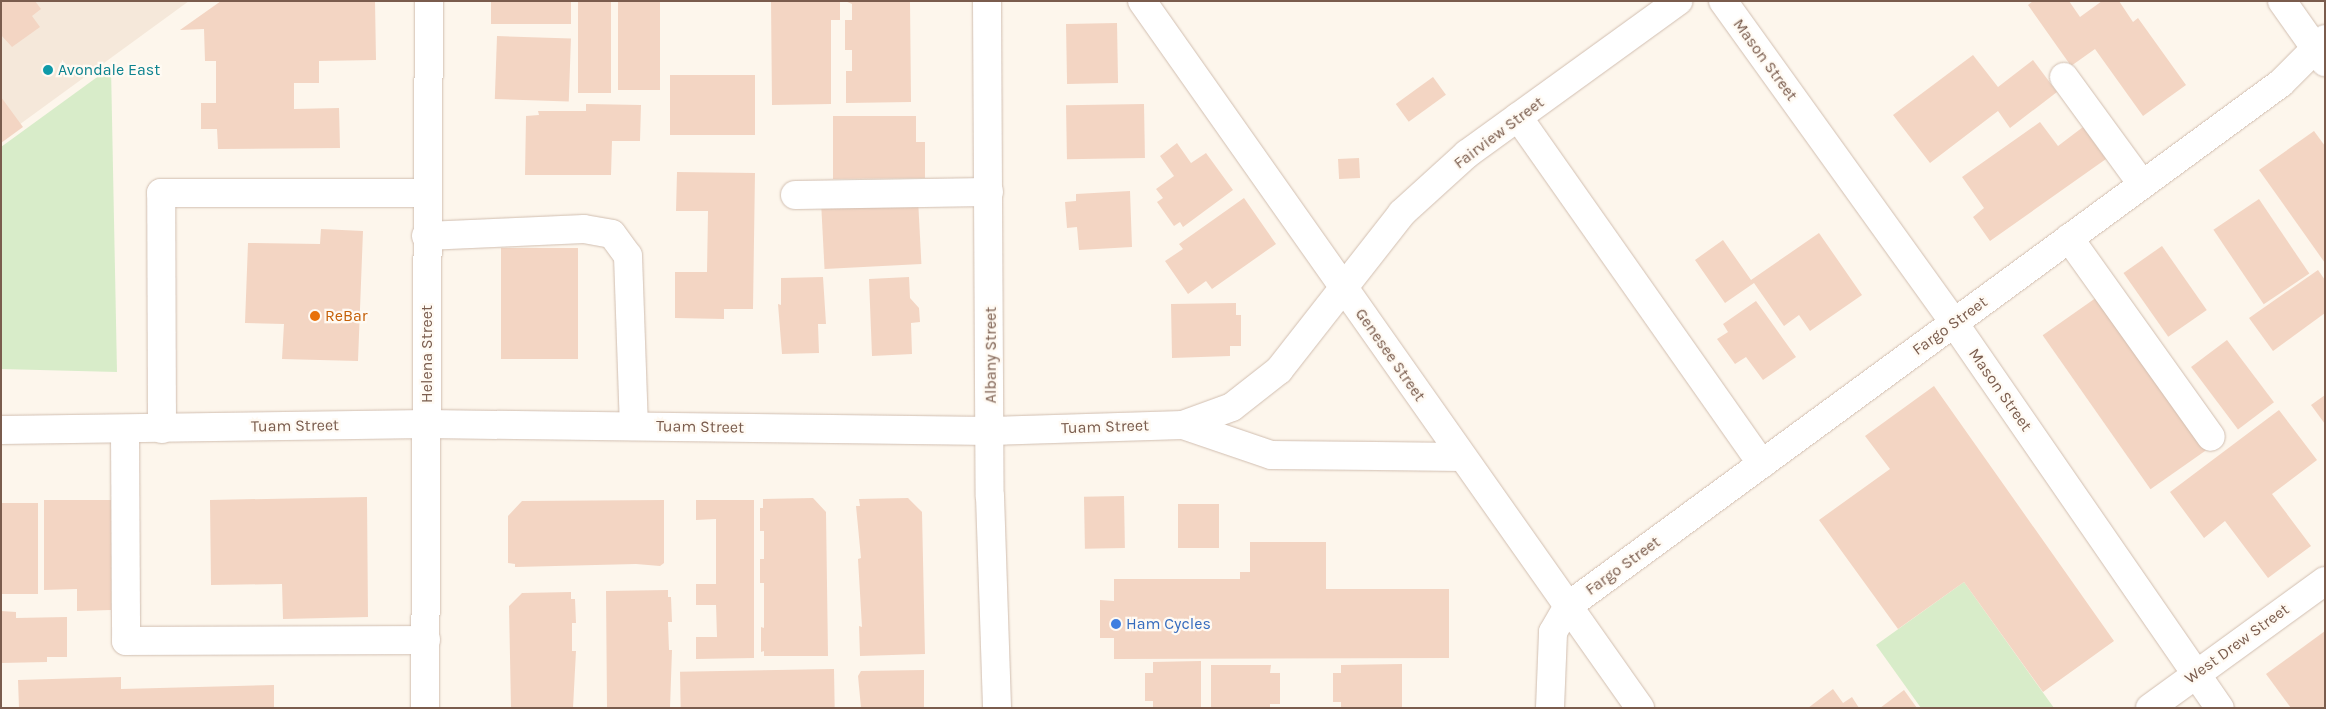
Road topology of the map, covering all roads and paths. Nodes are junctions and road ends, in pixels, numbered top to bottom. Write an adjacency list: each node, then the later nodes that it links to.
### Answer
1 (429, 1): 12 (street, Helena Street)
2 (986, 1): 11 (street, Albany Street)
3 (1142, 1): 16 (street, Genesee Street)
4 (1678, 1): 9 (street, Fairview Street)
5 (1723, 1): 17 (street, Mason Street)
6 (2282, 1): 7 (street)
7 (2322, 50): 10 (street, Fargo Street)
8 (2064, 77): 10 (street)
9 (1518, 117): 16 (street, Fairview Street); 27 (street)
10 (2142, 184): 15 (street, Fargo Street)
11 (989, 192): 13 (street); 24 (street, Albany Street)
12 (426, 193): 14 (street, Helena Street); 21 (street)
13 (796, 195)
14 (426, 236): 18 (street, Helena Street); 20 (street)
15 (2068, 238): 17 (street, Fargo Street); 25 (street)
16 (1344, 289): 19 (street, Tuam Street); 26 (street, Genesee Street)
17 (1954, 323): 27 (street, Fargo Street); 31 (street, Mason Street)
18 (427, 424): 20 (street, Tuam Street); 21 (street, Tuam Street); 30 (street, Helena Street)
19 (1183, 425): 24 (street, Tuam Street); 26 (street)
20 (634, 426): 24 (street, Tuam Street)
21 (162, 429): 23 (street, Tuam Street)
22 (1, 430): 23 (street, Tuam Street)
23 (125, 430): 30 (street)
24 (991, 430): 33 (street, Albany Street)
25 (2211, 437)
26 (1462, 457): 29 (street, Genesee Street)
27 (1762, 464): 29 (street, Fargo Street)
28 (2325, 582): 31 (street, West Drew Street)
29 (1568, 606): 34 (street); 35 (street, Genesee Street)
30 (426, 640): 32 (street, Helena Street)
31 (2196, 674): 36 (street, West Drew Street); 37 (street, Mason Street)
32 (425, 708)
33 (997, 708)
34 (1550, 708)
35 (1640, 708)
36 (2150, 708)
37 (2220, 708)

